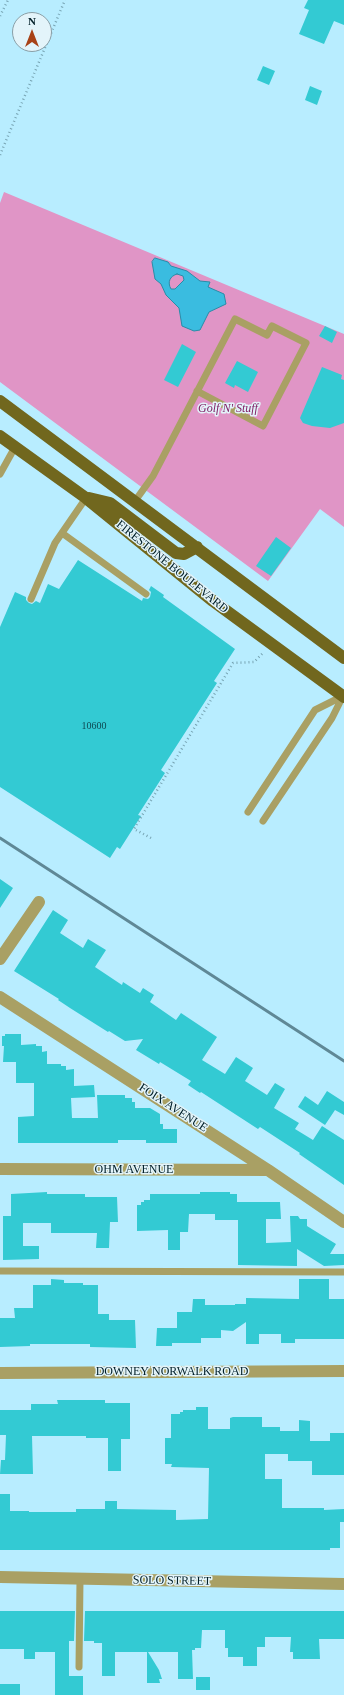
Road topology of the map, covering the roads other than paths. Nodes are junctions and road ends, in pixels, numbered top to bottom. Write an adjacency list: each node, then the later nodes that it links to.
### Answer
1 (197, 391): 1 (lane); 7 (lane)
2 (0, 401): 7 (main road)
3 (0, 436): 4 (main road, FIRESTONE BOULEVARD)
4 (15, 447): 5 (lane); 6 (main road, FIRESTONE BOULEVARD)
5 (0, 474)
6 (86, 498): 8 (lane); 9 (main road); 13 (main road, FIRESTONE BOULEVARD)
7 (135, 501): 9 (main road)
8 (62, 533): 10 (lane); 11 (lane)
9 (197, 547): 12 (main road)
10 (146, 594)
11 (31, 599)
12 (344, 658)
13 (344, 696): 14 (lane); 15 (lane)
14 (248, 812)
15 (263, 821)
16 (39, 902): 17 (street)
17 (0, 959)
18 (0, 997): 20 (street, FOIX AVENUE)
19 (0, 1169): 20 (street, OHM AVENUE)
20 (268, 1170): 21 (street, FOIX AVENUE)
21 (344, 1222)
22 (0, 1271): 23 (lane)
23 (344, 1272)
24 (344, 1370): 25 (street, DOWNEY NORWALK ROAD)
25 (0, 1373)
26 (0, 1577): 27 (street, SOLO STREET)
27 (80, 1578): 28 (street, SOLO STREET); 29 (lane)
28 (344, 1584)
29 (79, 1667)

